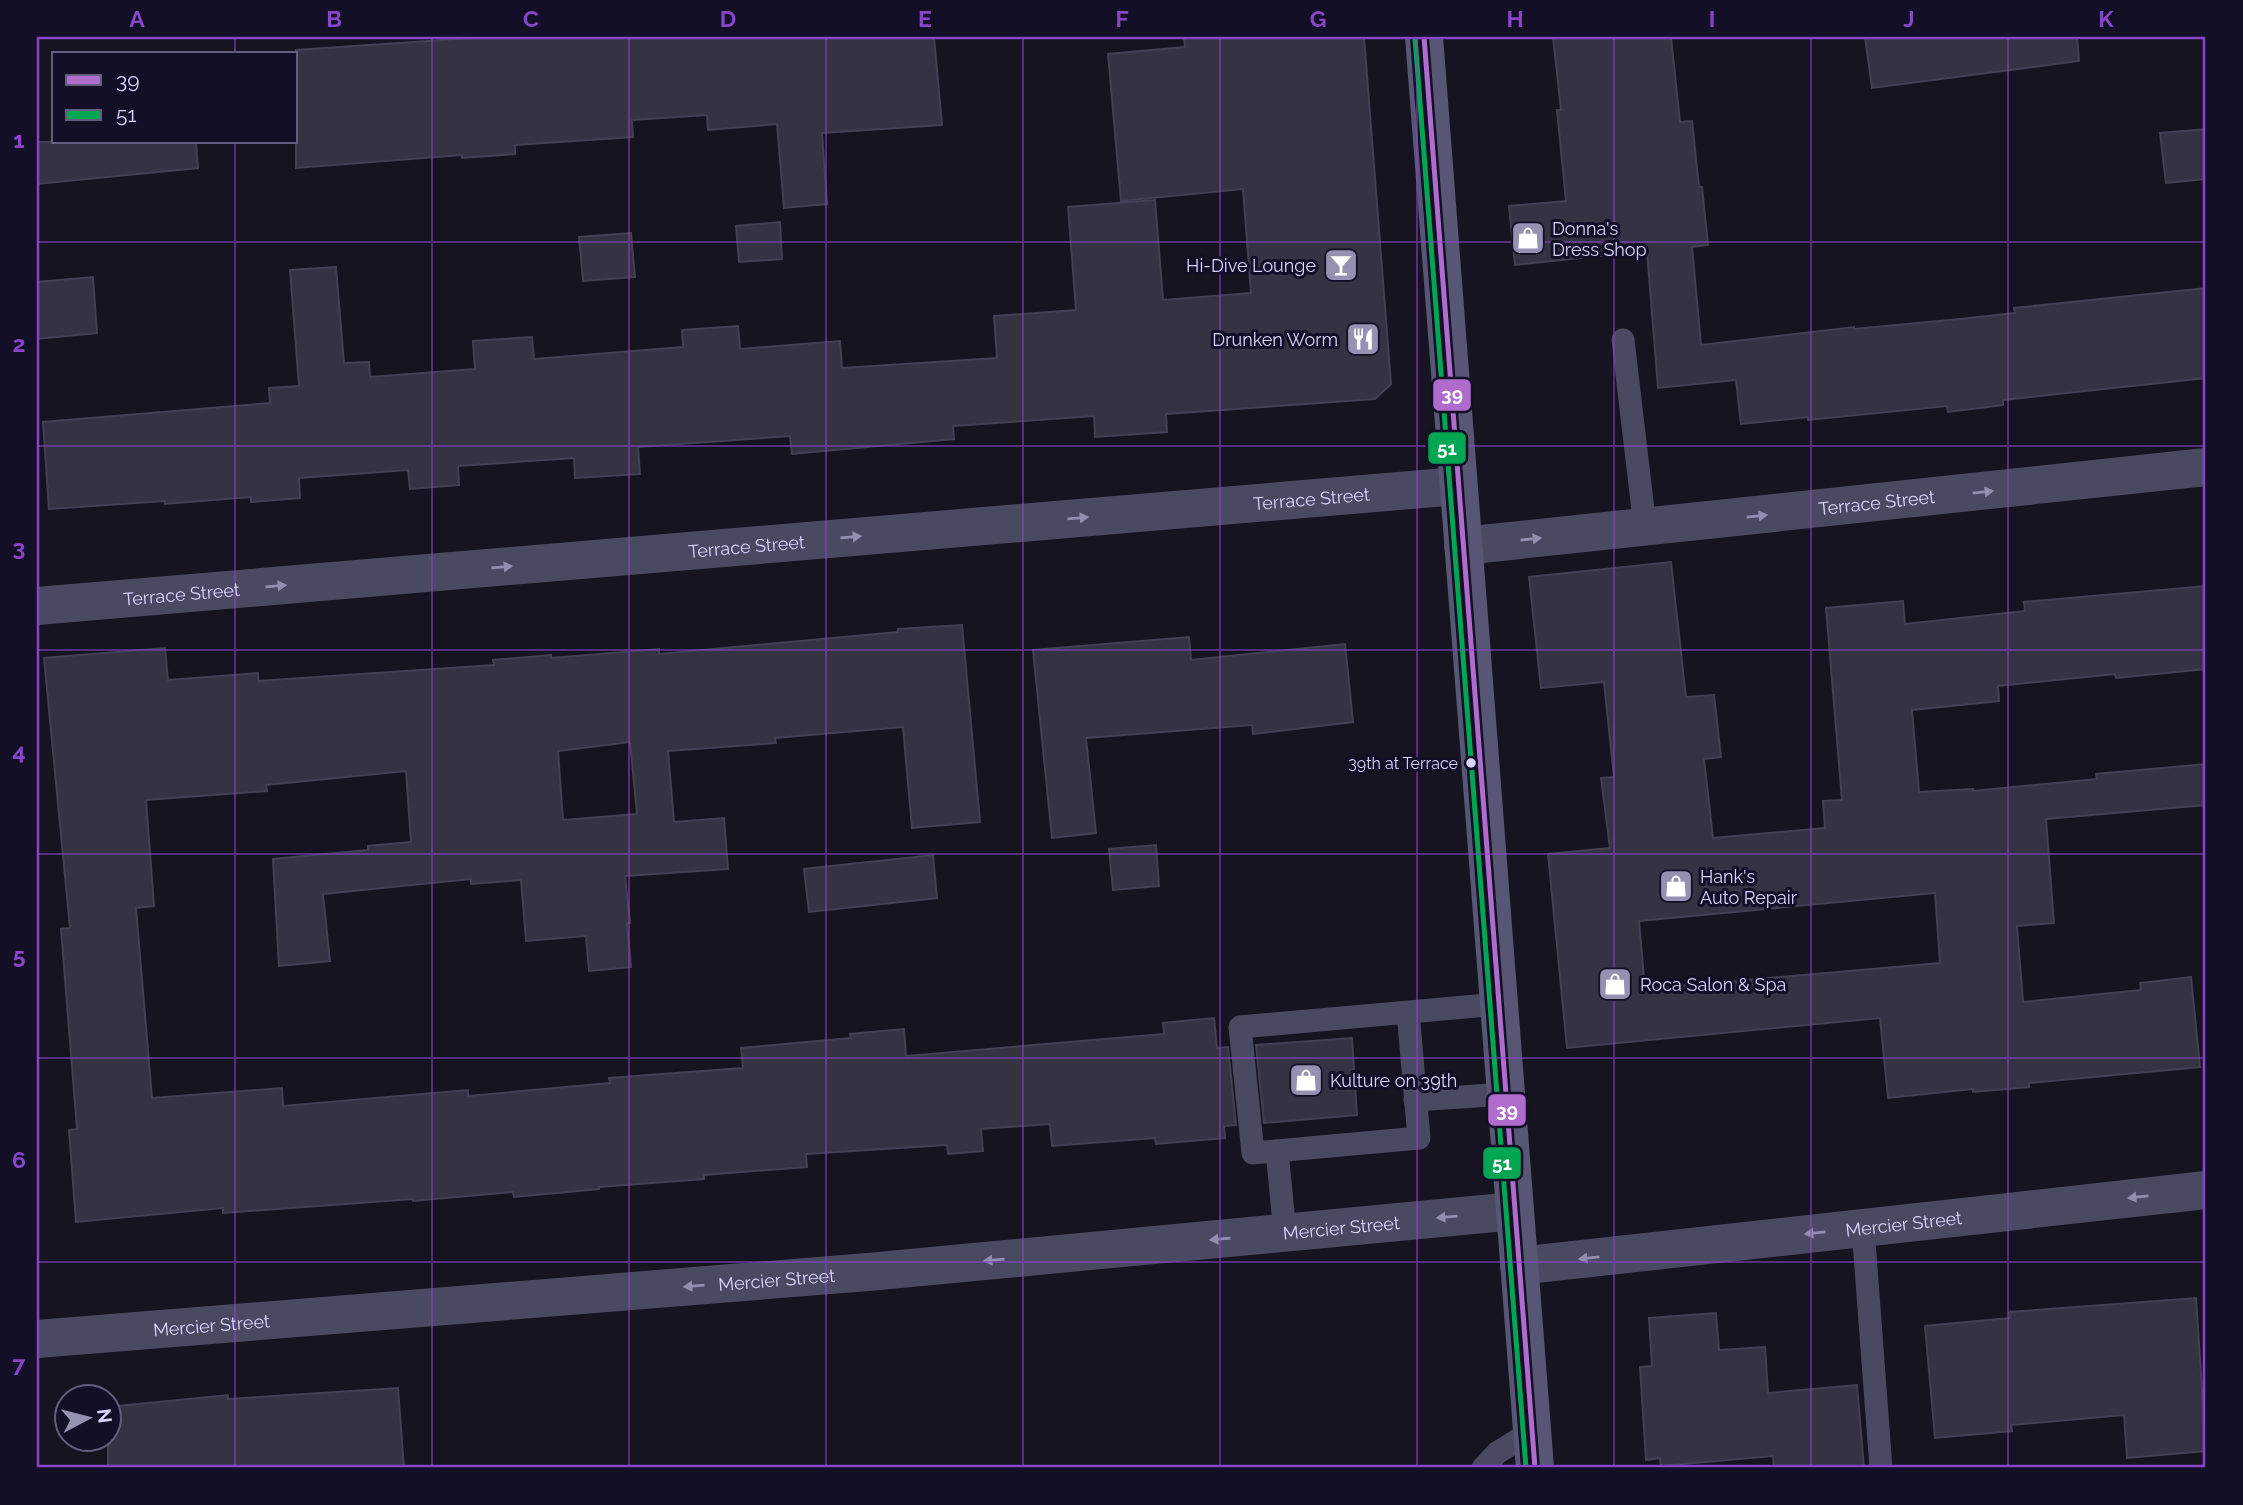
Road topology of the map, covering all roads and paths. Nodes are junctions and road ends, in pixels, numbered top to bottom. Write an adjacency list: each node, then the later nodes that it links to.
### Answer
1 (1424, 37): 4 (main road)
2 (1623, 340): 5 (lane)
3 (2206, 467): 5 (street, Terrace Street, one-way to 3)
4 (1458, 486): 6 (main road); 7 (street, Terrace Street, one-way to 4)
5 (1646, 527): 6 (street, Terrace Street, one-way to 5)
6 (1463, 546): 8 (main road)
7 (37, 606)
8 (1499, 1004): 9 (lane); 10 (main road)
9 (1408, 1012): 11 (lane); 12 (lane)
10 (1506, 1094): 11 (lane); 14 (main road)
11 (1415, 1100): 12 (lane)
12 (1277, 1151): 16 (lane)
13 (2206, 1190): 15 (street, Mercier Street, one-way to 15)
14 (1515, 1211): 16 (street, Mercier Street, one-way to 16); 17 (main road)
15 (1863, 1228): 17 (street, Mercier Street, one-way to 17); 22 (lane)
16 (1285, 1233): 18 (street, Mercier Street, one-way to 18)
17 (1518, 1266): 19 (main road)
18 (37, 1339)
19 (1532, 1431): 20 (lane); 21 (main road)
20 (1483, 1468)
21 (1535, 1468)
22 (1881, 1468)

